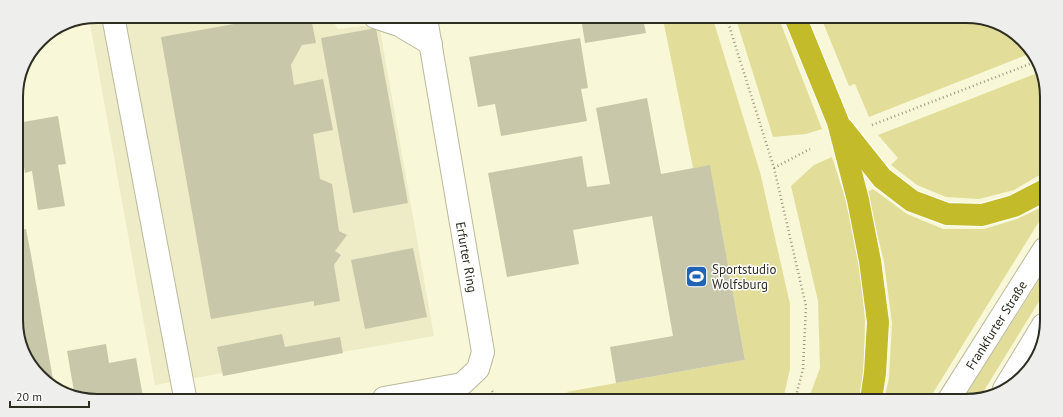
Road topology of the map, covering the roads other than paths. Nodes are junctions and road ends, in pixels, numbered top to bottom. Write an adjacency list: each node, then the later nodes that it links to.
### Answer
1 (114, 23): 12 (street)
2 (393, 23): 5 (street)
3 (427, 23): 5 (street, Erfurter Ring)
4 (798, 23): 6 (highway)
5 (431, 44): 11 (street, Erfurter Ring)
6 (838, 122): 7 (highway); 14 (highway)
7 (1040, 193)
8 (1040, 255): 15 (street, Frankfurter Straße)
9 (1038, 333): 10 (street)
10 (1010, 380)
11 (463, 391): 13 (street, Erfurter Ring)
12 (184, 394)
13 (429, 394)
14 (872, 394)
15 (952, 394)

